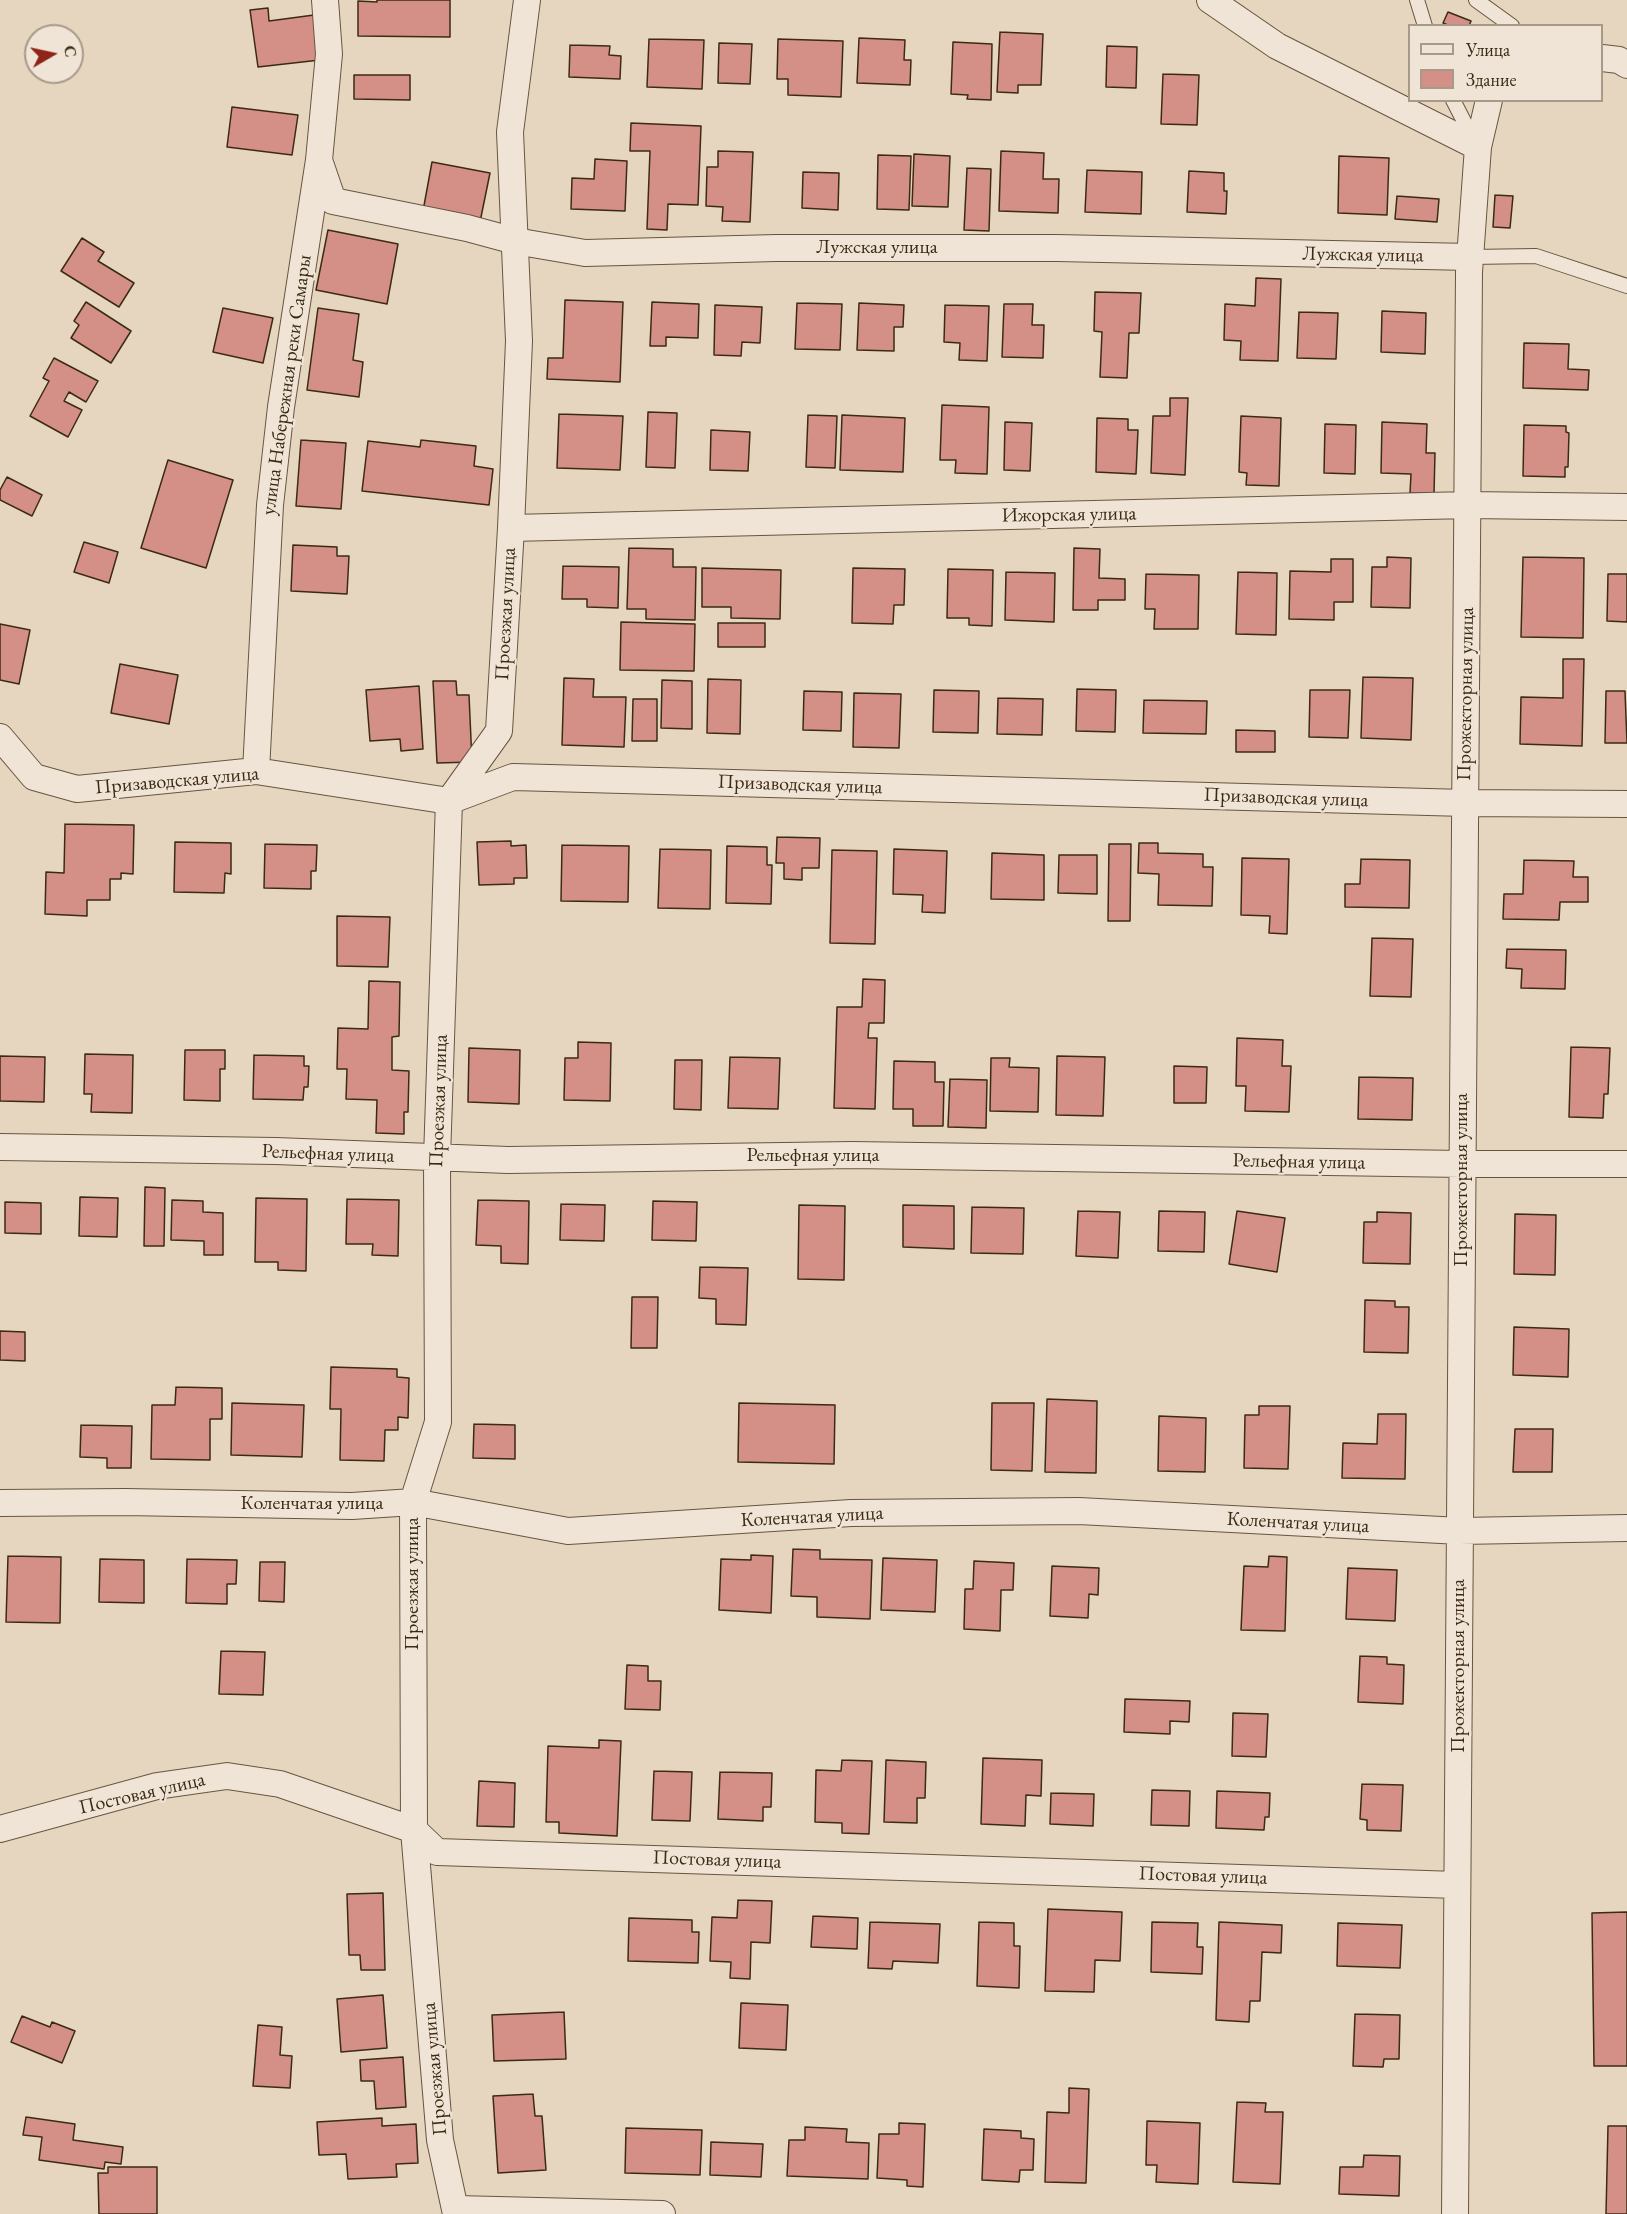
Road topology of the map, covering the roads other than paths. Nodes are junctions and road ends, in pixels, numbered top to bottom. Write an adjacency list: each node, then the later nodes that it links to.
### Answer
1 (325, 0): 13 (street, улица Набережная реки Самары)
2 (527, 0): 14 (street, Проезжая улица)
3 (1210, 0): 12 (street)
4 (1417, 0): 6 (lane)
5 (1476, 0): 7 (lane)
6 (1424, 24)
7 (1509, 24)
8 (1603, 58): 9 (street)
9 (1627, 65)
10 (1454, 102): 12 (lane)
11 (1489, 102): 12 (street, Прожекторная улица)
12 (1478, 147): 15 (street, Прожекторная улица)
13 (319, 160): 14 (street, Лужская улица); 21 (street, улица Набережная реки Самары)
14 (515, 241): 15 (street, Лужская улица); 19 (street, Проезжая улица)
15 (1470, 257): 16 (lane); 17 (street, Прожекторная улица)
16 (1627, 286)
17 (1468, 505): 18 (street, Ижорская улица); 19 (street, Ижорская улица); 23 (street, Прожекторная улица)
18 (1627, 507)
19 (511, 528): 22 (street, Проезжая улица)
20 (0, 737): 21 (street, Призаводская улица)
21 (256, 771): 22 (street, Призаводская улица)
22 (449, 801): 23 (street, Призаводская улица); 26 (street, Проезжая улица)
23 (1465, 803): 24 (street, Призаводская улица); 27 (street, Прожекторная улица)
24 (1627, 804)
25 (0, 1147): 26 (street, Рельефная улица)
26 (437, 1158): 27 (street, Рельефная улица); 29 (street, Проезжая улица)
27 (1462, 1164): 28 (street, Рельефная улица); 32 (street, Прожекторная улица)
28 (1627, 1164)
29 (412, 1502): 30 (street, Коленчатая улица); 32 (street, Коленчатая улица); 34 (street, Проезжая улица)
30 (0, 1503)
31 (1627, 1528): 32 (street, Коленчатая улица)
32 (1460, 1531): 35 (street, Прожекторная улица)
33 (0, 1829): 34 (street, Постовая улица)
34 (414, 1830): 35 (street, Постовая улица); 36 (street, Проезжая улица)
35 (1457, 1885): 38 (street, Прожекторная улица)
36 (456, 2211): 37 (street)
37 (662, 2214)
38 (1455, 2214)

